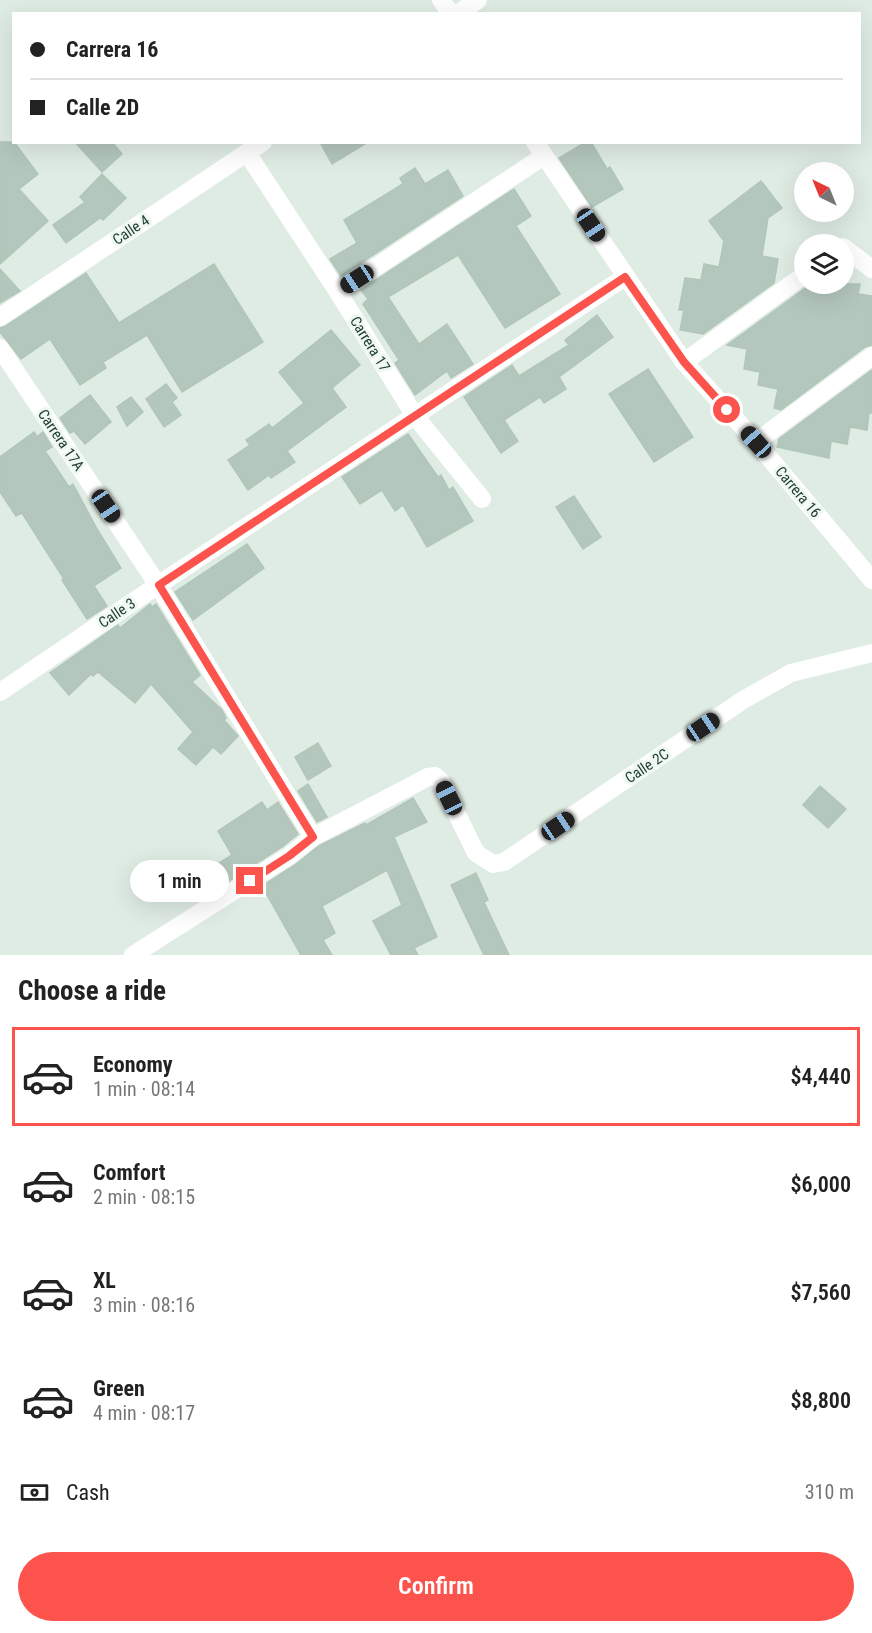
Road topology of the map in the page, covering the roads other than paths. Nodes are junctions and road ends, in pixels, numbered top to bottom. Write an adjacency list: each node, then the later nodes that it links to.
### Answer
1 (477, 0): 2 (street)
2 (460, 12)
3 (260, 144): 5 (street, Calle 4)
4 (540, 149): 8 (street, Carrera 16); 10 (street)
5 (247, 153): 10 (street, Carrera 17); 11 (street, Calle 4)
6 (854, 255): 7 (street)
7 (872, 269)
8 (625, 277): 14 (street, Carrera 16); 15 (street, Calle 3)
9 (794, 282): 14 (street)
10 (338, 292): 15 (street, Carrera 17)
11 (0, 317)
12 (0, 348): 19 (street, Carrera 17A)
13 (872, 356): 16 (street)
14 (684, 362): 16 (street, Carrera 16)
15 (415, 417): 17 (street, Carrera 17); 19 (street, Calle 3)
16 (756, 442): 18 (street, Carrera 16)
17 (482, 499)
18 (872, 580)
19 (159, 585): 21 (street, Calle 3); 22 (street, Carrera 17A)
20 (872, 653): 22 (street, Calle 2C)
21 (0, 692)
22 (313, 837): 23 (street)
23 (133, 955)

